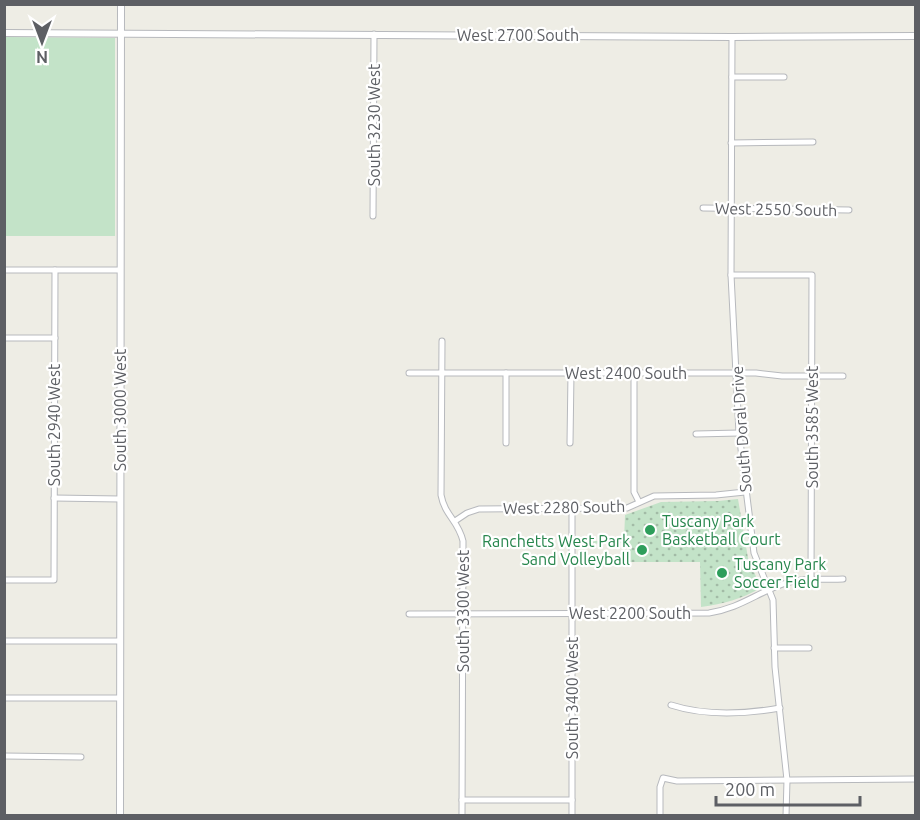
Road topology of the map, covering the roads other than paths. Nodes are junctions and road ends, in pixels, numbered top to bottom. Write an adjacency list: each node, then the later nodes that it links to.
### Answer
1 (121, 4): 3 (street, South 3000 West)
2 (4, 33): 3 (street, West 2700 South)
3 (121, 33): 4 (street, West 2700 South); 17 (street, South 3000 West)
4 (374, 34): 6 (street, West 2700 South); 14 (street, South 3230 West)
5 (915, 36): 6 (street, West 2700 South)
6 (732, 37): 8 (street, South Doral Drive)
7 (784, 77): 8 (street)
8 (732, 78): 10 (street, South Doral Drive)
9 (813, 142): 10 (street)
10 (731, 143): 12 (street, South Doral Drive)
11 (703, 208): 12 (street, West 2550 South)
12 (731, 209): 13 (street, West 2550 South); 18 (street, South Doral Drive)
13 (849, 210)
14 (373, 216)
15 (4, 270): 16 (street)
16 (55, 270): 17 (street); 20 (street, South 2940 West)
17 (120, 270): 36 (street, South 3000 West)
18 (731, 275): 27 (street, South Doral Drive); 28 (street, South 3585 West)
19 (4, 338): 20 (street)
20 (55, 338): 35 (street, South 2940 West)
21 (442, 341): 23 (street, South 3300 West)
22 (409, 373): 23 (street, West 2400 South)
23 (442, 373): 24 (street, West 2400 South); 39 (street, South 3300 West)
24 (506, 373): 25 (street, West 2400 South); 32 (street)
25 (571, 373): 26 (street, West 2400 South); 33 (street)
26 (634, 373): 27 (street, West 2400 South); 37 (street)
27 (736, 373): 28 (street, West 2400 South); 30 (street, South Doral Drive)
28 (812, 376): 29 (street, West 2400 South); 42 (street, South 3585 West)
29 (843, 376)
30 (739, 433): 31 (street); 34 (street, South Doral Drive)
31 (696, 434)
32 (506, 443)
33 (570, 443)
34 (746, 492): 37 (street, West 2280 South); 43 (street, South Doral Drive)
35 (54, 498): 36 (street); 41 (street, South 2940 West)
36 (120, 499): 48 (street, South 3000 West)
37 (639, 502): 38 (street, West 2280 South)
38 (572, 508): 39 (street, West 2280 South); 44 (street, South 3400 West)
39 (455, 521): 46 (street, South 3300 West)
40 (843, 579): 42 (street, West 2200 South)
41 (4, 580)
42 (811, 580): 43 (street, West 2200 South)
43 (770, 591): 44 (street, West 2200 South); 49 (street, South Doral Drive)
44 (572, 613): 46 (street, West 2200 South); 60 (street, South 3400 West)
45 (409, 614): 46 (street, West 2200 South)
46 (463, 614): 59 (street, South 3300 West)
47 (4, 641): 48 (street)
48 (120, 641): 52 (street, South 3000 West)
49 (774, 648): 50 (street); 54 (street, South Doral Drive)
50 (809, 648)
51 (4, 698): 52 (street)
52 (120, 698): 61 (street, South 3000 West)
53 (671, 705): 54 (street)
54 (780, 708): 58 (street, South Doral Drive)
55 (4, 756): 56 (street)
56 (81, 757)
57 (915, 779): 58 (street)
58 (787, 780): 64 (street); 65 (street, South Doral Drive)
59 (462, 800): 60 (street); 62 (street, South 3300 West)
60 (572, 800): 63 (street, South 3400 West)
61 (120, 816)
62 (462, 816)
63 (572, 816)
64 (660, 816)
65 (786, 816)

